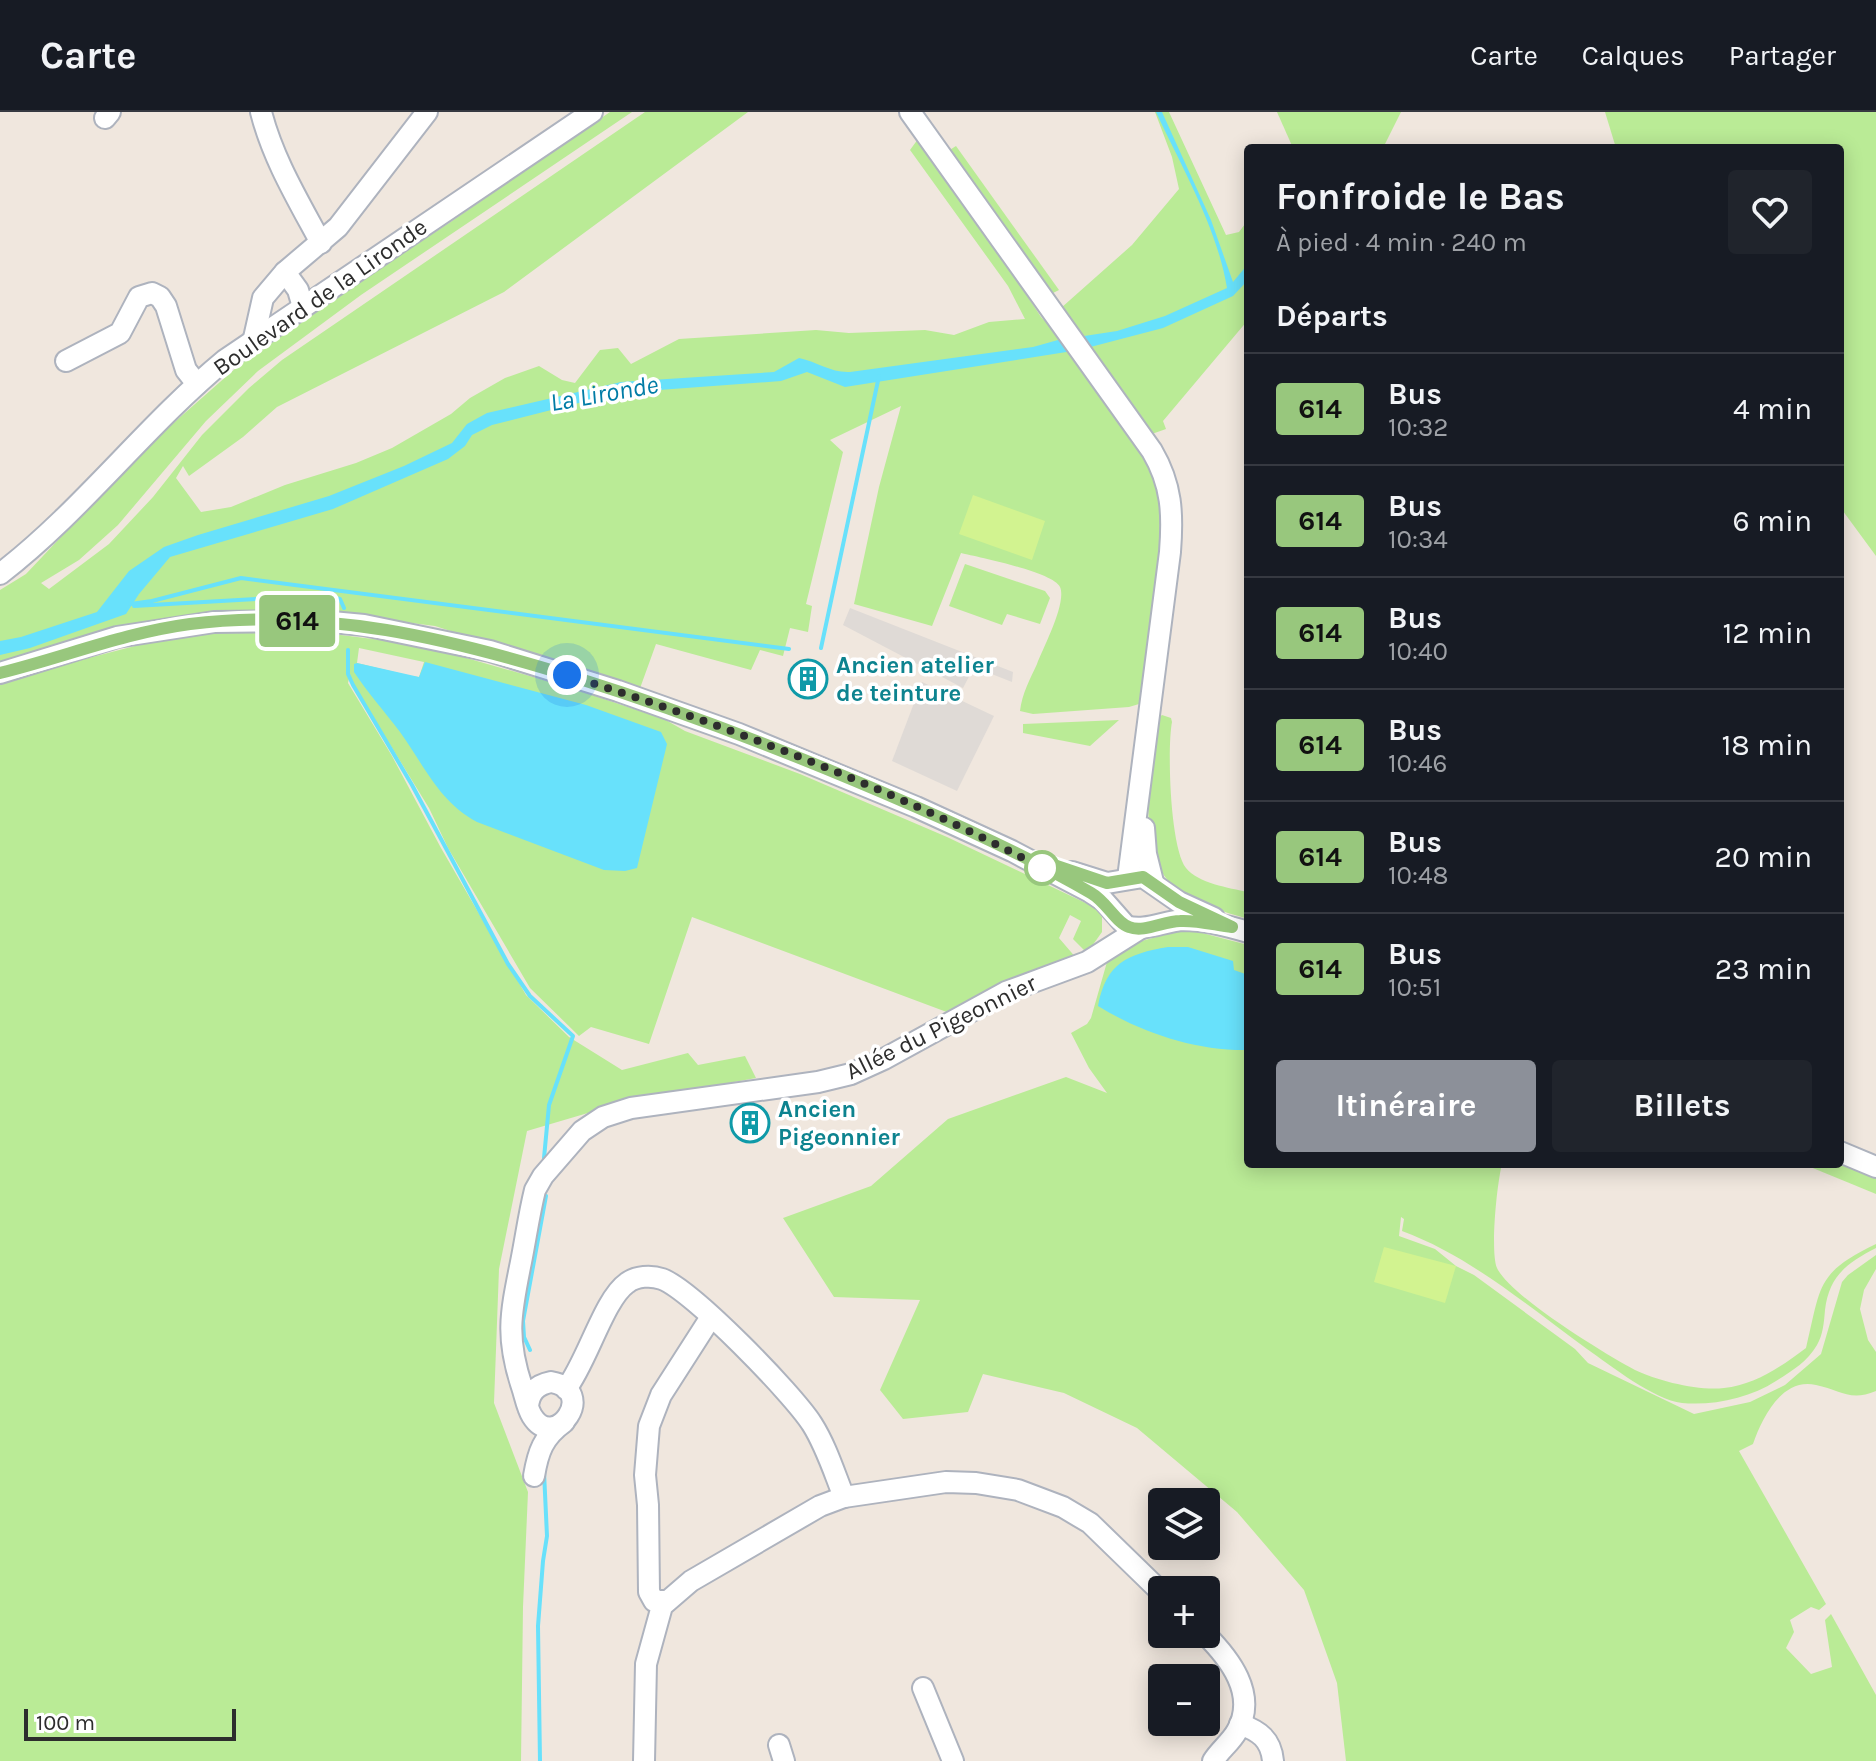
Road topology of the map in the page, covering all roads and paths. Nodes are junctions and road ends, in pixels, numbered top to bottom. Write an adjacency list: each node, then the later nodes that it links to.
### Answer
1 (261, 112): 5 (street)
2 (427, 112): 5 (street)
3 (592, 112): 7 (street, Boulevard de la Lironde)
4 (910, 112): 13 (street)
5 (321, 243): 6 (street)
6 (285, 272): 7 (street); 8 (street)
7 (303, 307): 8 (street, Boulevard de la Lironde)
8 (254, 338): 10 (street, Boulevard de la Lironde)
9 (66, 361): 10 (street)
10 (197, 384): 11 (street, Boulevard de la Lironde)
11 (0, 574)
12 (0, 673): 14 (street)
13 (1144, 764): 15 (street); 16 (street)
14 (1012, 851): 15 (street); 17 (street)
15 (1125, 880): 16 (street); 17 (street)
16 (1156, 885): 18 (street); 19 (street)
17 (1114, 913): 18 (street); 20 (street)
18 (1143, 928): 19 (street); 20 (street, Allée du Pigeonnier)
19 (1240, 929)
20 (1104, 951): 24 (street, Allée du Pigeonnier)
21 (1844, 1154): 22 (street)
22 (1876, 1167)
23 (711, 1317): 25 (street); 28 (street); 30 (street)
24 (511, 1344): 25 (street); 26 (street, Allée du Pigeonnier)
25 (560, 1386): 26 (street); 27 (street)
26 (529, 1411): 27 (street); 27 (street, Allée du Pigeonnier)
27 (564, 1422)
28 (844, 1497): 29 (street); 30 (street)
29 (1148, 1579)
30 (666, 1601): 34 (street)
31 (1220, 1648): 33 (street)
32 (923, 1688): 35 (street)
33 (1240, 1724): 36 (street); 37 (street)
34 (644, 1761)
35 (953, 1761)
36 (1213, 1761)
37 (1273, 1761)

